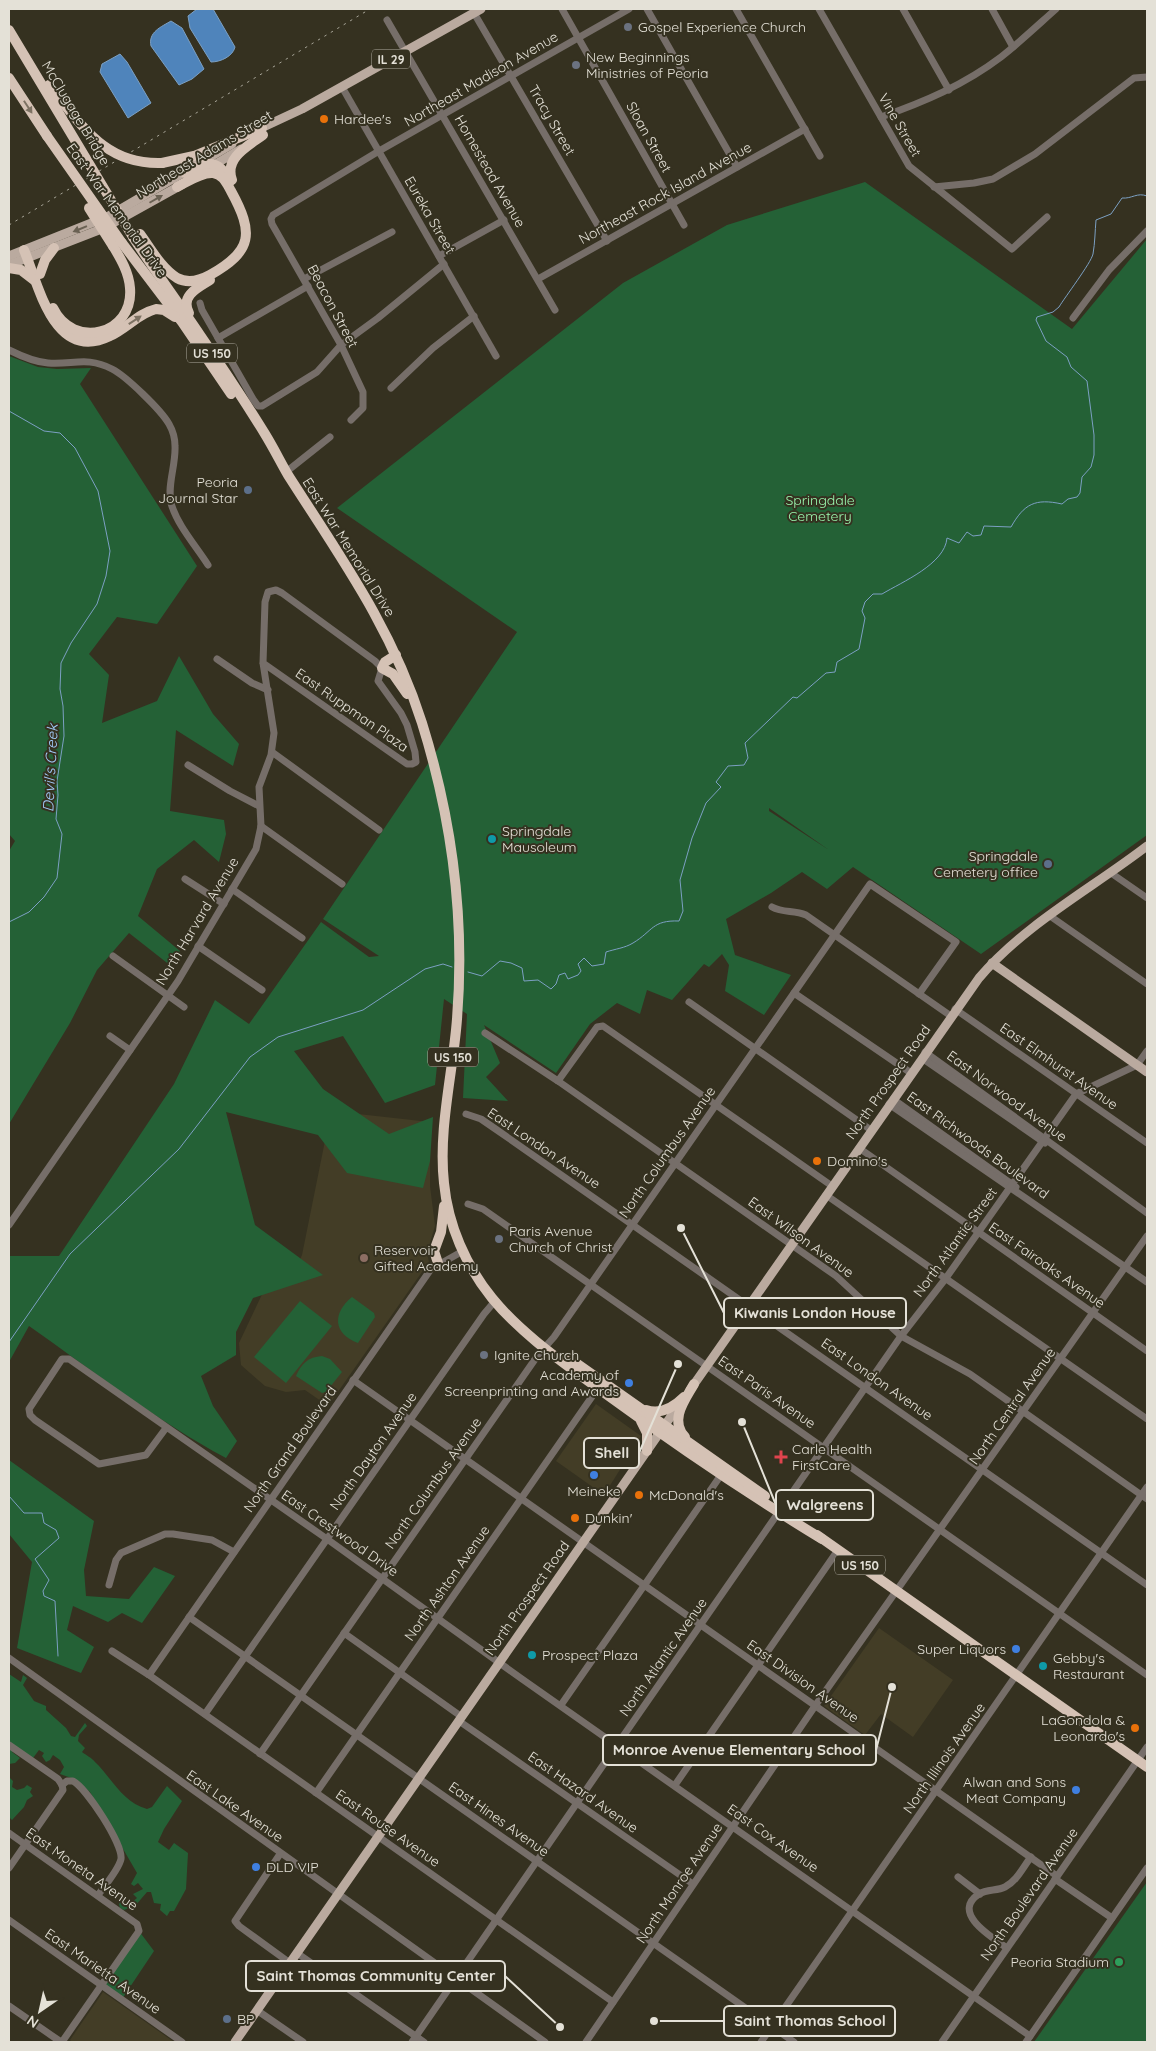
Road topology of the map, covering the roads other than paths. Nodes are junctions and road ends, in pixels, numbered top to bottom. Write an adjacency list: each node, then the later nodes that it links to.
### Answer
1 (562, 9): 12 (street, Sloan Street)
2 (629, 9): 12 (street, Northeast Madison Avenue)
3 (647, 9): 28 (street)
4 (736, 9): 23 (street)
5 (819, 9): 22 (street, Vine Street)
6 (903, 9): 20 (street)
7 (992, 9): 13 (street)
8 (1056, 9): 13 (street)
9 (477, 11): 14 (main road, Northeast Adams Street / IL 29); 16 (street, Tracy Street)
10 (387, 20): 14 (street, Homestead Avenue)
11 (9, 30): 15 (highway, McClugage Bridge / US 150, bridge)
12 (579, 38): 16 (street, Northeast Madison Avenue); 32 (street, Sloan Street)
13 (1013, 47): 20 (street)
14 (406, 51): 19 (main road, Northeast Adams Street / IL 29); 21 (street, Homestead Avenue)
15 (26, 57): 24 (highway, bridge); 40 (highway, McClugage Bridge / US 150, bridge)
16 (511, 76): 21 (street, Northeast Madison Avenue); 41 (street, Tracy Street)
17 (1147, 77): 31 (street)
18 (9, 78): 42 (highway, one-way to 42, bridge)
19 (342, 87): 24 (main road, Northeast Adams Street / IL 29); 25 (street, Eureka Street)
20 (949, 90): 22 (street)
21 (442, 115): 25 (street, Northeast Madison Avenue); 36 (street, Homestead Avenue)
22 (881, 117): 31 (street, Vine Street)
23 (805, 129): 26 (street); 28 (street, Northeast Rock Island Avenue)
24 (262, 131): 27 (main road, Northeast Adams Street / IL 29); 29 (main road, Northeast Adams Street / IL 29); 33 (highway)
25 (379, 151): 35 (street, Northeast Madison Avenue); 46 (street, Eureka Street)
26 (820, 156)
27 (215, 164): 29 (highway); 30 (main road, Northeast Adams Street / IL 29); 33 (highway)
28 (737, 166): 32 (street, Northeast Rock Island Avenue)
29 (185, 173): 44 (main road, Northeast Adams Street / IL 29, one-way to 44)
30 (177, 187): 40 (highway); 43 (main road, Northeast Adams Street / IL 29, one-way to 30)
31 (934, 187): 34 (street, Vine Street)
32 (672, 204): 37 (street, Sloan Street); 41 (street, Northeast Rock Island Avenue)
33 (245, 208): 59 (highway)
34 (1048, 218)
35 (271, 219): 50 (street, Beacon Street)
36 (504, 220): 46 (street); 51 (street, Homestead Avenue)
37 (684, 225)
38 (1147, 230): 57 (street)
39 (392, 232): 50 (street)
40 (137, 235): 59 (highway, East War Memorial Drive / US 150)
41 (607, 241): 51 (street, Northeast Rock Island Avenue)
42 (117, 244): 49 (highway); 59 (highway, East War Memorial Drive / US 150)
43 (54, 248): 44 (main road, Northeast Adams Street / IL 29); 49 (highway)
44 (28, 253): 45 (main road, Northeast Adams Street / IL 29); 48 (main road, Northeast Adams Street / IL 29); 49 (highway); 53 (highway)
45 (9, 256)
46 (439, 256): 47 (street, Eureka Street)
47 (444, 264): 56 (street, Eureka Street); 60 (street)
48 (9, 267): 53 (highway)
49 (40, 274)
50 (304, 278): 52 (street, Beacon Street)
51 (538, 280): 55 (street, Homestead Avenue)
52 (308, 286): 58 (street); 60 (street, Beacon Street)
53 (40, 291): 59 (highway, one-way to 59)
54 (200, 303): 58 (street)
55 (555, 310)
56 (474, 316): 62 (street, Eureka Street); 63 (street)
57 (1073, 318)
58 (218, 338): 60 (street)
59 (201, 343): 66 (highway, East War Memorial Drive / US 150)
60 (340, 345): 64 (street, Beacon Street)
61 (9, 350): 67 (street)
62 (496, 356)
63 (391, 388)
64 (351, 420)
65 (330, 437): 66 (street)
66 (286, 472): 68 (highway, East War Memorial Drive / US 150)
67 (208, 566)
68 (396, 655): 71 (highway); 73 (highway, East War Memorial Drive / US 150)
69 (217, 659): 72 (street)
70 (263, 663): 71 (street, North Harvard Avenue); 71 (street, East Ruppman Plaza); 72 (street, North Harvard Avenue)
71 (381, 664): 73 (highway)
72 (268, 690): 74 (street, North Harvard Avenue)
73 (423, 726): 122 (highway, East War Memorial Drive / US 150)
74 (272, 752): 76 (street, North Harvard Avenue); 78 (street)
75 (188, 765): 76 (street)
76 (259, 806): 77 (street, North Harvard Avenue)
77 (261, 826): 82 (street); 83 (street, North Harvard Avenue)
78 (379, 830)
79 (1147, 846): 80 (main road, North Prospect Road)
80 (1111, 873): 84 (street); 87 (main road, North Prospect Road)
81 (185, 878): 85 (street)
82 (342, 884)
83 (232, 889): 85 (street, North Harvard Avenue); 89 (street)
84 (1147, 898)
85 (224, 904): 90 (street, North Harvard Avenue)
86 (772, 907): 88 (street, East Elmhurst Avenue)
87 (1050, 916): 92 (main road, North Prospect Road); 93 (street)
88 (834, 935): 95 (street, North Columbus Avenue); 97 (street, East Elmhurst Avenue); 97 (street, North Columbus Avenue)
89 (302, 938)
90 (198, 946): 94 (street); 96 (street, North Harvard Avenue)
91 (113, 956): 96 (street)
92 (992, 963): 100 (main road, North Prospect Road); 107 (main road)
93 (1147, 984)
94 (262, 990)
95 (794, 993): 103 (street, North Columbus Avenue); 109 (street, East Richwoods Boulevard)
96 (168, 994): 99 (street); 104 (street, North Harvard Avenue)
97 (919, 994): 100 (street, East Elmhurst Avenue)
98 (689, 1002): 103 (street)
99 (184, 1007)
100 (953, 1013): 106 (main road, North Prospect Road); 111 (street, East Elmhurst Avenue)
101 (485, 1033): 110 (street, East Wilson Avenue)
102 (110, 1036): 104 (street)
103 (754, 1048): 113 (street, North Columbus Avenue); 115 (street)
104 (130, 1050): 127 (street, North Harvard Avenue)
105 (1147, 1051): 107 (street)
106 (924, 1055): 109 (main road, North Prospect Road); 116 (street, East Norwood Avenue)
107 (1137, 1064): 108 (main road); 111 (street, North Atlantic Street)
108 (1147, 1072)
109 (911, 1073): 112 (main road, North Prospect Road)
110 (558, 1081): 113 (street); 119 (street, East Wilson Avenue)
111 (1076, 1094): 116 (street, North Atlantic Street); 117 (street, East Elmhurst Avenue)
112 (891, 1102): 115 (main road, North Prospect Road); 121 (street, East Richwoods Boulevard)
113 (715, 1105): 119 (street, North Columbus Avenue); 120 (street)
114 (466, 1114): 126 (street, East London Avenue)
115 (871, 1130): 118 (main road, North Prospect Road)
116 (1044, 1140): 121 (street, North Atlantic Street); 125 (street, East Norwood Avenue)
117 (1147, 1143)
118 (858, 1148): 120 (main road, North Prospect Road); 128 (street, East Fairoaks Avenue)
119 (674, 1163): 126 (street, North Columbus Avenue); 130 (street, East Wilson Avenue)
120 (832, 1186): 123 (main road, North Prospect Road)
121 (1012, 1186): 128 (street, North Atlantic Street); 133 (street, East Richwoods Boulevard)
122 (444, 1190): 131 (highway, East War Memorial Drive / US 150); 132 (highway)
123 (826, 1195): 130 (main road, North Prospect Road); 134 (street)
124 (468, 1204): 136 (street, East Paris Avenue)
125 (1147, 1213)
126 (632, 1224): 136 (street, North Columbus Avenue); 138 (street, East London Avenue)
127 (9, 1225)
128 (978, 1232): 134 (street, North Atlantic Street); 139 (street, East Fairoaks Avenue)
129 (1147, 1236): 133 (street, North Central Avenue)
130 (791, 1244): 138 (main road, North Prospect Road); 140 (street, East Wilson Avenue)
131 (463, 1251): 132 (street, North Grand Boulevard); 137 (highway, East War Memorial Drive / US 150)
132 (438, 1263): 145 (street, North Grand Boulevard)
133 (1126, 1266): 135 (street, East Richwoods Boulevard); 139 (street, North Central Avenue)
134 (946, 1278): 140 (street, North Atlantic Street); 143 (street)
135 (1147, 1282)
136 (590, 1284): 141 (street, North Columbus Avenue); 144 (street, East Paris Avenue)
137 (495, 1301): 141 (highway, East War Memorial Drive / US 150); 153 (street, North Dayton Avenue)
138 (748, 1305): 144 (main road, North Prospect Road); 146 (street, East London Avenue)
139 (1093, 1313): 142 (street, East Fairoaks Avenue); 143 (street, North Central Avenue)
140 (901, 1336): 146 (street, North Atlantic Street); 150 (street, East Wilson Avenue)
141 (546, 1346): 147 (highway, East War Memorial Drive / US 150); 149 (highway, East War Memorial Drive / US 150); 158 (street, North Columbus Avenue)
142 (1147, 1351)
143 (1061, 1359): 150 (street, North Central Avenue); 152 (street)
144 (707, 1365): 148 (main road, North Prospect Road); 156 (street, East Paris Avenue)
145 (353, 1380): 153 (street, East Division Avenue); 165 (street, North Grand Boulevard)
146 (866, 1387): 156 (street, North Atlantic Street); 160 (street, East London Avenue)
147 (598, 1388): 151 (highway, East War Memorial Drive / US 150); 164 (street, North Ashton Avenue)
148 (691, 1388): 149 (highway); 155 (main road, North Prospect Road); 159 (highway)
149 (636, 1405): 155 (highway, East War Memorial Drive / US 150)
150 (1024, 1412): 160 (street, North Central Avenue); 163 (street, East Wilson Avenue)
151 (639, 1418): 155 (highway, East War Memorial Drive / US 150); 157 (highway)
152 (1147, 1419)
153 (410, 1420): 158 (street, East Division Avenue); 168 (street, North Dayton Avenue)
154 (166, 1428): 154 (street, East Crestwood Drive); 165 (street, East Crestwood Drive)
155 (662, 1429): 157 (main road, North Prospect Road); 159 (highway, East War Memorial Drive / US 150); 161 (highway, East War Memorial Drive / US 150)
156 (824, 1448): 166 (street, North Atlantic Street); 167 (street, East Paris Avenue)
157 (647, 1451): 169 (main road, North Prospect Road)
158 (465, 1459): 164 (street, East Division Avenue); 173 (street, North Columbus Avenue)
159 (718, 1462): 166 (highway, East War Memorial Drive / US 150)
160 (983, 1469): 167 (street, North Central Avenue); 172 (street, East London Avenue)
161 (721, 1475): 166 (highway, East War Memorial Drive / US 150); 175 (street)
162 (1147, 1487): 163 (street, North Illinois Avenue)
163 (1144, 1497): 172 (street, North Illinois Avenue)
164 (521, 1498): 169 (street, East Division Avenue); 180 (street, North Ashton Avenue)
165 (271, 1499): 168 (street, East Crestwood Drive); 171 (street, North Grand Boulevard)
166 (780, 1510): 170 (highway, East War Memorial Drive / US 150); 181 (street, North Atlantic Avenue)
167 (941, 1529): 177 (street, North Central Avenue); 178 (street, East Paris Avenue)
168 (327, 1539): 173 (street, East Crestwood Drive); 184 (street, North Dayton Avenue)
169 (583, 1542): 175 (street, East Division Avenue); 186 (main road, North Prospect Road)
170 (838, 1550): 177 (highway, East War Memorial Drive / US 150); 187 (street)
171 (234, 1552): 174 (street); 179 (street, North Grand Boulevard)
172 (1102, 1553): 176 (street, East London Avenue); 178 (street, North Illinois Avenue)
173 (382, 1578): 180 (street, East Crestwood Drive); 182 (street, North Columbus Avenue)
174 (109, 1585)
175 (643, 1585): 181 (street, East Division Avenue); 193 (street)
176 (1147, 1585)
177 (897, 1591): 190 (highway, East War Memorial Drive / US 150); 194 (street, North Monroe Avenue)
178 (1060, 1613): 190 (street, North Illinois Avenue); 191 (street, East Paris Avenue)
179 (189, 1617): 184 (street, East Hines Avenue); 189 (street, North Grand Boulevard)
180 (439, 1617): 186 (street, East Crestwood Drive); 188 (street, North Ashton Avenue)
181 (701, 1625): 187 (street, East Division Avenue); 199 (street, North Atlantic Avenue)
182 (344, 1634): 188 (street, East Hazard Avenue); 192 (street, North Columbus Avenue)
183 (112, 1651): 189 (street, East Rouse Avenue)
184 (245, 1656): 192 (street, East Hines Avenue); 195 (street, North Dayton Avenue)
185 (9, 1658): 214 (street, East Lake Avenue)
186 (500, 1661): 193 (street, East Cox Avenue); 196 (main road, North Prospect Road)
187 (758, 1665): 194 (street, East Division Avenue); 206 (street)
188 (400, 1673): 196 (street, East Hazard Avenue); 197 (street, North Ashton Avenue)
189 (149, 1675): 195 (street, East Rouse Avenue)
190 (1016, 1675): 202 (highway, East War Memorial Drive / US 150); 207 (street, North Illinois Avenue)
191 (1147, 1675)
192 (301, 1695): 197 (street, East Hines Avenue); 201 (street, North Columbus Avenue)
193 (561, 1705): 199 (street, East Cox Avenue)
194 (815, 1706): 207 (street, East Division Avenue); 210 (street, North Monroe Avenue)
195 (205, 1714): 201 (street, East Rouse Avenue)
196 (460, 1719): 204 (main road, North Prospect Road); 209 (street, East Hazard Avenue)
197 (357, 1735): 204 (street, East Hines Avenue); 208 (street, North Ashton Avenue)
198 (9, 1745): 205 (street)
199 (617, 1745): 206 (street, East Cox Avenue); 209 (street, North Atlantic Avenue)
200 (1147, 1747): 202 (street, North Boulevard Avenue)
201 (260, 1754): 208 (street, East Rouse Avenue)
202 (1138, 1760): 203 (highway, East War Memorial Drive / US 150); 220 (street, North Boulevard Avenue)
203 (1147, 1767)
204 (420, 1778): 212 (main road, North Prospect Road); 216 (street, East Hines Avenue)
205 (62, 1785): 213 (street); 223 (street)
206 (675, 1785): 210 (street, East Cox Avenue)
207 (937, 1790): 215 (street, East Division Avenue); 225 (street, North Illinois Avenue)
208 (316, 1793): 212 (street, East Rouse Avenue)
209 (577, 1803): 216 (street, North Atlantic Avenue); 221 (street, East Hazard Avenue)
210 (734, 1826): 221 (street, North Monroe Avenue); 225 (street, East Cox Avenue)
211 (9, 1833): 213 (street, East Moneta Avenue)
212 (379, 1836): 224 (main road, North Prospect Road); 227 (street, East Rouse Avenue)
213 (25, 1844): 217 (street); 223 (street, East Moneta Avenue)
214 (280, 1854): 224 (street, East Lake Avenue); 232 (street)
215 (1030, 1857): 220 (street, East Division Avenue); 222 (street)
216 (537, 1861): 227 (street, North Atlantic Avenue); 229 (street, East Hines Avenue)
217 (9, 1868)
218 (1147, 1868): 226 (street)
219 (958, 1877): 222 (street)
220 (1056, 1878): 226 (street, East Division Avenue); 230 (street, North Boulevard Avenue)
221 (693, 1884): 229 (street, North Monroe Avenue)
222 (980, 1894): 230 (street)
223 (98, 1895): 234 (street, East Moneta Avenue)
224 (338, 1895): 231 (main road, North Prospect Road); 233 (street, East Lake Avenue)
225 (853, 1910): 235 (street, East Cox Avenue); 239 (street, North Illinois Avenue)
226 (1112, 1918): 240 (street)
227 (497, 1919): 233 (street, North Atlantic Avenue); 236 (street, East Rouse Avenue)
228 (9, 1920): 234 (street, East Marietta Avenue)
229 (654, 1943): 236 (street, North Monroe Avenue); 239 (street, East Hines Avenue)
230 (1007, 1948): 235 (street, North Boulevard Avenue)
231 (298, 1953): 232 (main road, North Prospect Road); 241 (street)
232 (290, 1963): 238 (main road, North Prospect Road)
233 (456, 1979): 241 (street, North Atlantic Avenue); 247 (street, East Lake Avenue)
234 (102, 1985): 242 (street); 243 (street, East Marietta Avenue)
235 (974, 1996): 240 (street, East Cox Avenue); 251 (street, North Boulevard Avenue)
236 (613, 2002): 248 (street, North Monroe Avenue)
237 (9, 2006): 242 (street)
238 (258, 2011): 244 (main road, North Prospect Road); 245 (street)
239 (772, 2026): 249 (street, North Illinois Avenue); 250 (street, East Hines Avenue)
240 (1028, 2039)
241 (414, 2040): 246 (street)
242 (62, 2042)
243 (182, 2042)
244 (235, 2042)
245 (303, 2042)
246 (424, 2042)
247 (545, 2042)
248 (586, 2042)
249 (761, 2042)
250 (794, 2042)
251 (942, 2042)

